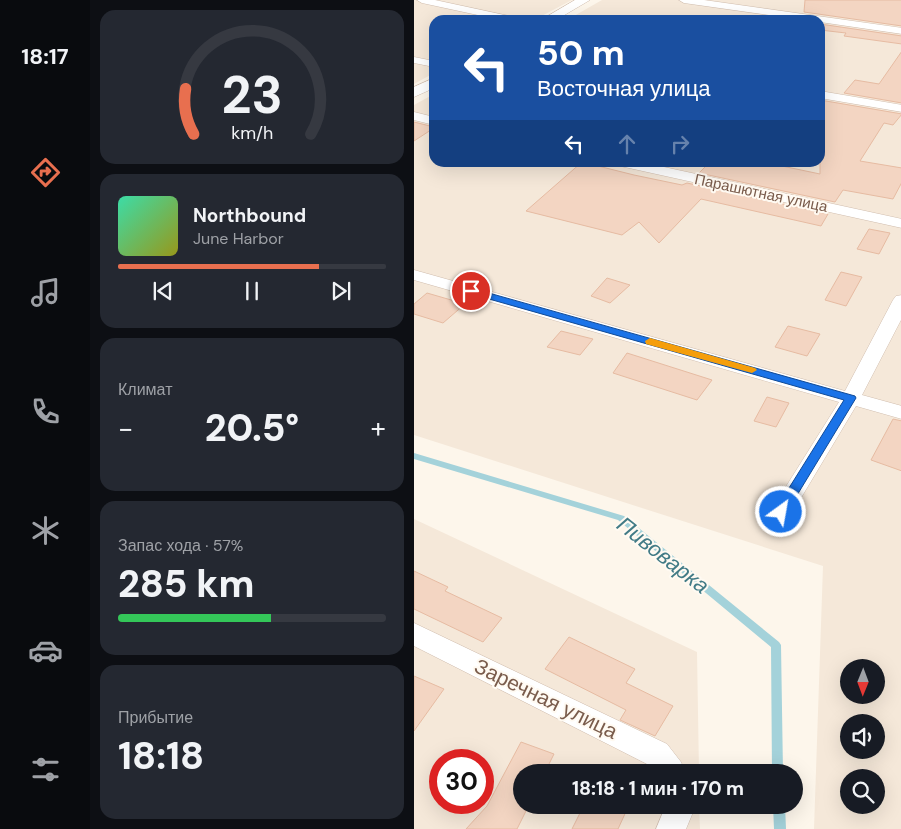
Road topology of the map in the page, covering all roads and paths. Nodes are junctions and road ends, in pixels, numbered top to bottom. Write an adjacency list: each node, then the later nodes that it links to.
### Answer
1 (422, 0): 4 (street)
2 (584, 0): 5 (street)
3 (684, 0): 6 (street)
4 (491, 15)
5 (556, 15)
6 (789, 15)
7 (825, 20): 8 (street)
8 (901, 31)
9 (414, 60): 10 (street)
10 (429, 63)
11 (429, 85): 12 (street)
12 (414, 93)
13 (825, 95): 14 (street)
14 (901, 108)
15 (414, 116): 16 (street)
16 (429, 120)
17 (643, 167): 18 (street, Парашютная улица)
18 (901, 224)
19 (414, 274): 21 (street)
20 (901, 300): 21 (street)
21 (851, 398): 22 (street); 23 (street)
22 (901, 413)
23 (781, 512)
24 (414, 634): 25 (street, Заречная улица)
25 (664, 764)
26 (677, 814): 27 (street)
27 (671, 829)

